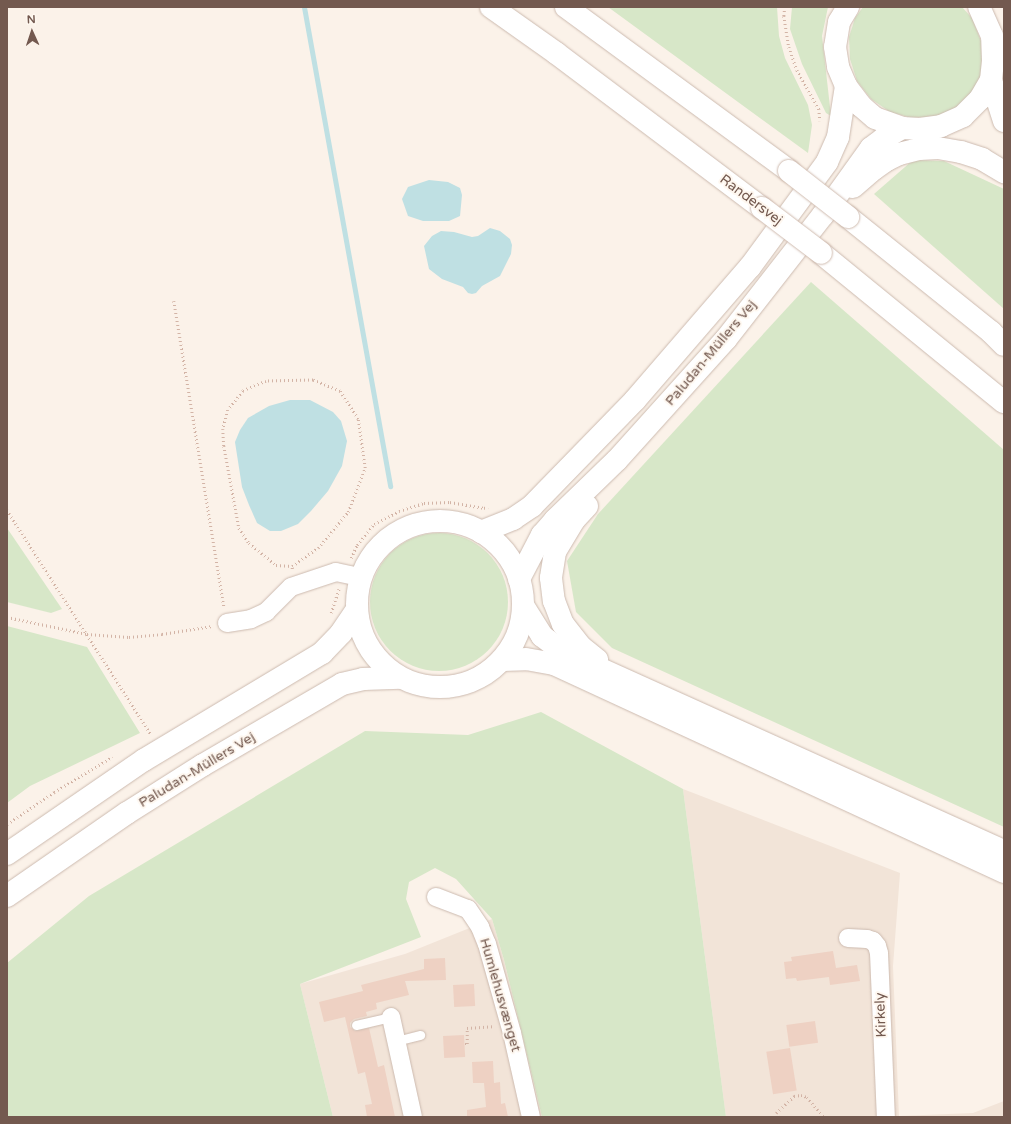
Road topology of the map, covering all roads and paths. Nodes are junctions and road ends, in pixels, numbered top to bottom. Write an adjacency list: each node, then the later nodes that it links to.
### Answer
1 (491, 7): 17 (street, Randersvej, bridge)
2 (566, 7): 16 (street, bridge)
3 (785, 7): 9 (path)
4 (848, 7): 7 (street)
5 (979, 7): 6 (street)
6 (996, 63): 8 (street); 10 (street)
7 (846, 86): 11 (street); 21 (street, Paludan-Müllers Vej)
8 (1004, 121)
9 (820, 124)
10 (941, 126): 11 (street); 12 (street)
11 (902, 128): 14 (street, Paludan-Müllers Vej)
12 (1004, 163)
13 (1004, 172): 14 (street)
14 (823, 215): 18 (street, Paludan-Müllers Vej)
15 (174, 301): 30 (path)
16 (1000, 339)
17 (1004, 402)
18 (617, 460): 24 (street, Paludan-Müllers Vej); 33 (street)
19 (490, 507): 23 (path)
20 (7, 510): 31 (path)
21 (481, 532): 23 (street); 24 (street)
22 (292, 566): 22 (path); 25 (path)
23 (352, 576): 25 (street); 27 (street); 29 (path)
24 (519, 578): 26 (street)
25 (291, 587): 30 (street)
26 (524, 607): 32 (street); 33 (street)
27 (356, 611): 34 (street); 41 (street)
28 (7, 618): 31 (path)
29 (328, 618)
30 (227, 623): 31 (path)
31 (87, 634): 36 (path)
32 (502, 660): 34 (street); 42 (street)
33 (612, 673): 40 (street)
34 (400, 678): 43 (street, Paludan-Müllers Vej)
35 (157, 730): 36 (path)
36 (151, 734): 37 (path)
37 (145, 737)
38 (113, 757): 39 (path)
39 (7, 824)
40 (1004, 851)
41 (7, 854)
42 (1004, 872)
43 (7, 896)
44 (436, 897): 48 (street, Humlehusvænget)
45 (848, 938): 56 (street, Kirkely)
46 (391, 1017): 47 (lane); 50 (street)
47 (356, 1025)
48 (510, 1025): 51 (path); 53 (street, Humlehusvænget)
49 (420, 1035): 50 (lane)
50 (396, 1041): 52 (street)
51 (464, 1044)
52 (413, 1117)
53 (531, 1117)
54 (778, 1117): 55 (path)
55 (824, 1117)
56 (886, 1117)

